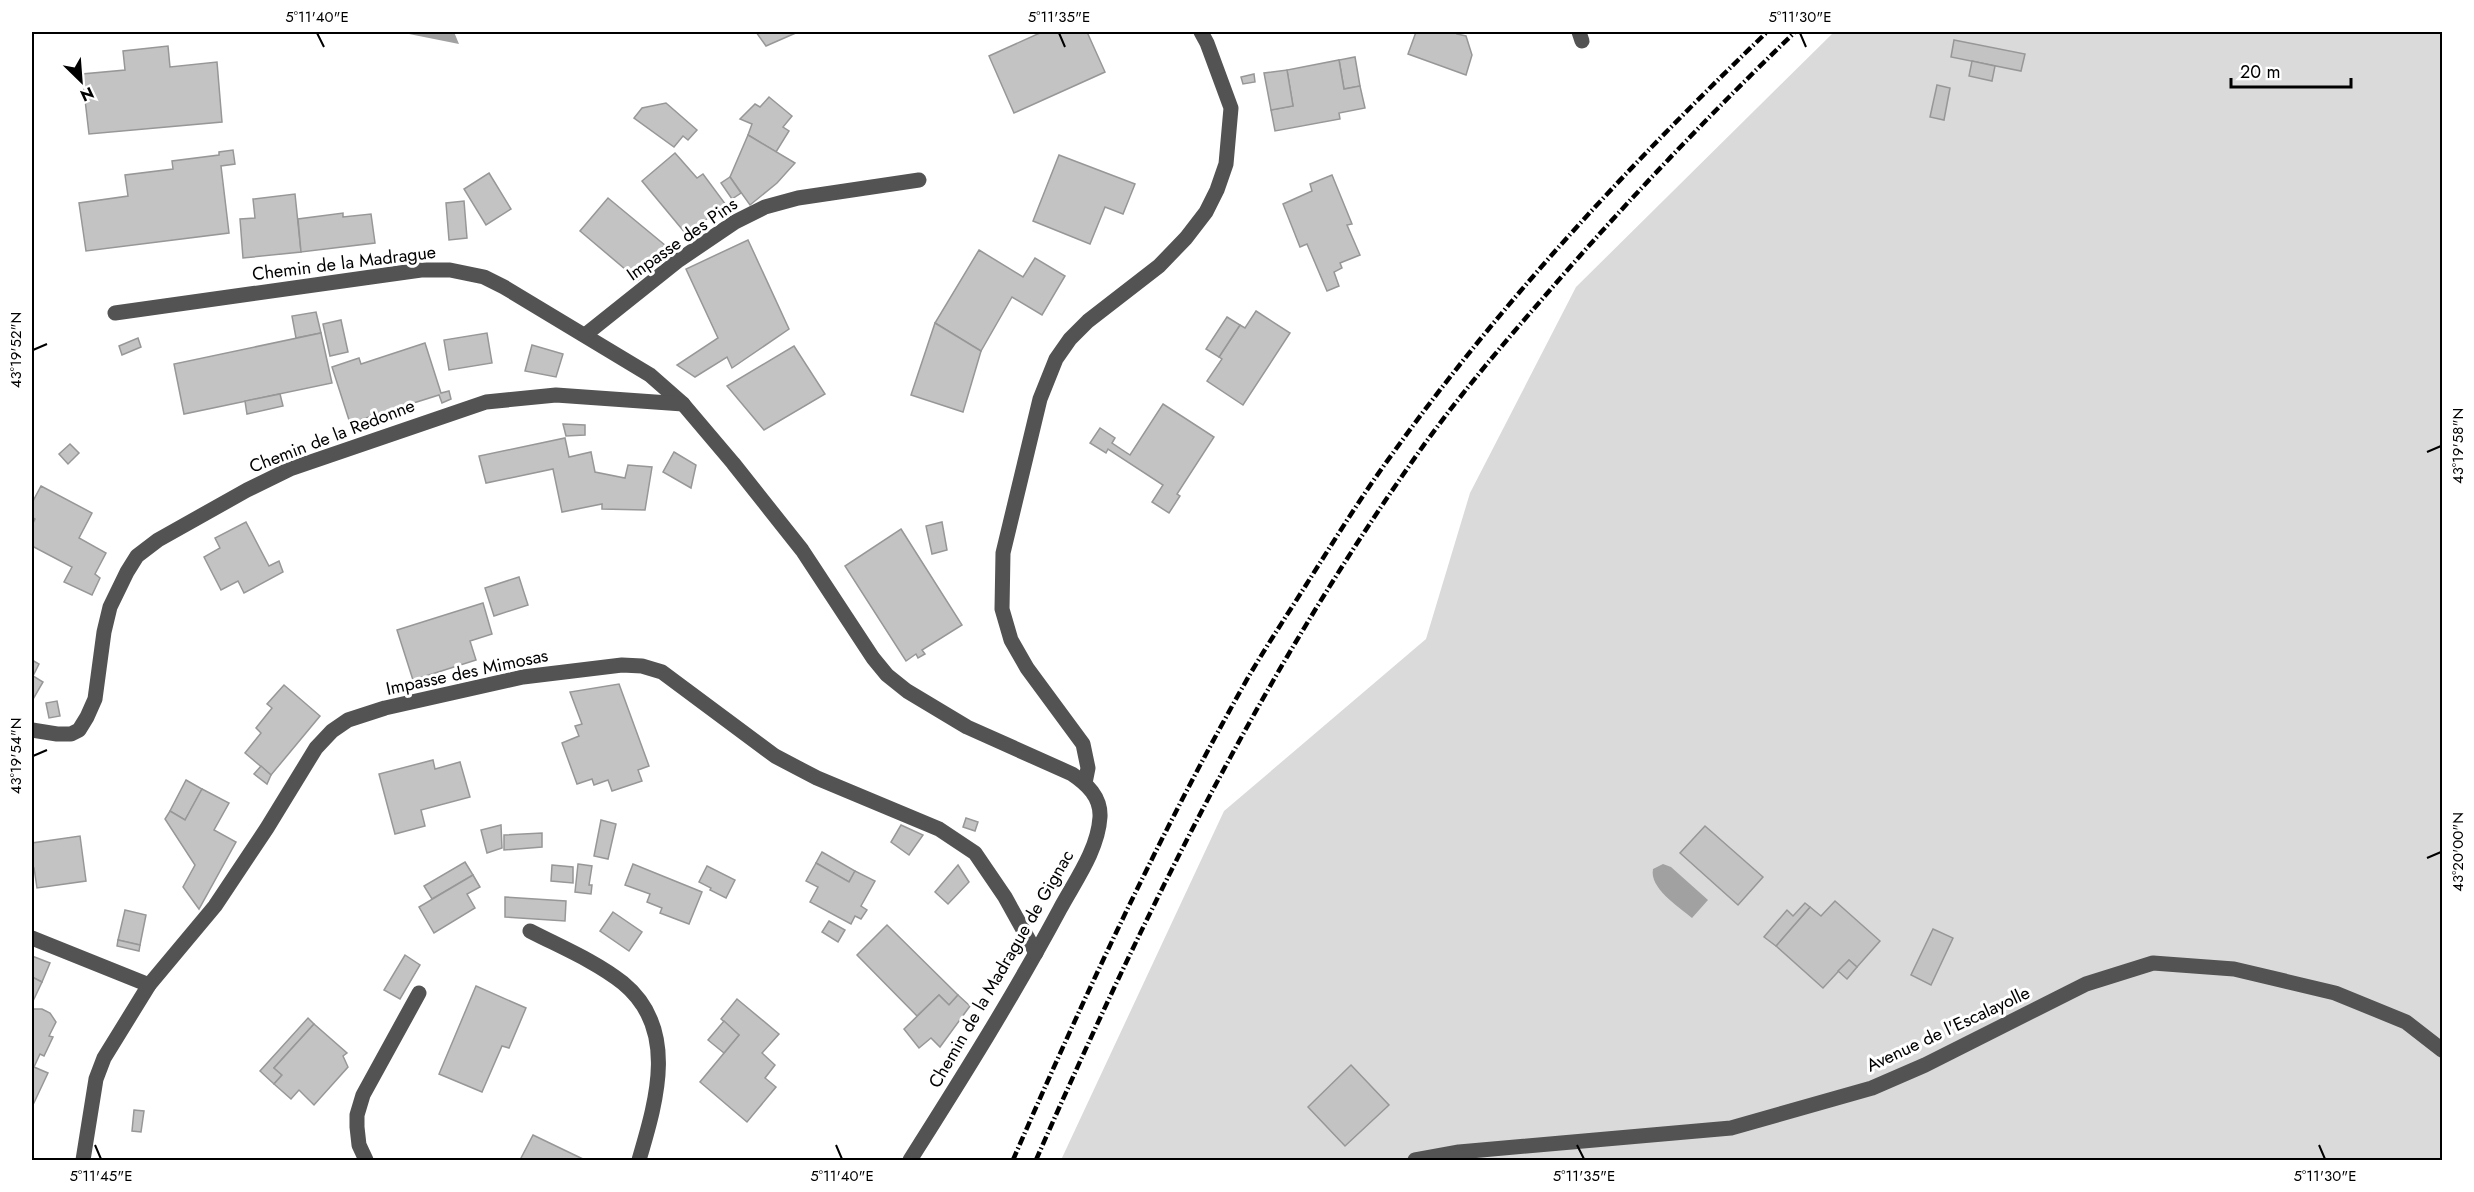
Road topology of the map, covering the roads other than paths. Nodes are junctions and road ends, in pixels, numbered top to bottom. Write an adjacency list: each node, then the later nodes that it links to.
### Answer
1 (1201, 32): 7 (street)
2 (919, 180): 4 (street, Impasse des Pins)
3 (115, 313): 4 (street, Chemin de la Madrague)
4 (585, 335): 5 (street, Chemin de la Madrague)
5 (683, 404): 6 (street, Chemin de la Redonne); 7 (street)
6 (32, 730)
7 (1085, 783): 10 (street, Chemin de la Madrague de Gignac)
8 (530, 931): 16 (street)
9 (32, 938): 11 (street)
10 (1036, 953): 11 (street, Impasse des Mimosas); 17 (street, Chemin de la Madrague de Gignac)
11 (149, 986): 14 (street, Impasse des Mimosas)
12 (419, 993): 15 (street)
13 (2442, 1050): 18 (street, Avenue de l'Escalayolle)
14 (83, 1161)
15 (366, 1161)
16 (639, 1161)
17 (910, 1161)
18 (1415, 1161)

